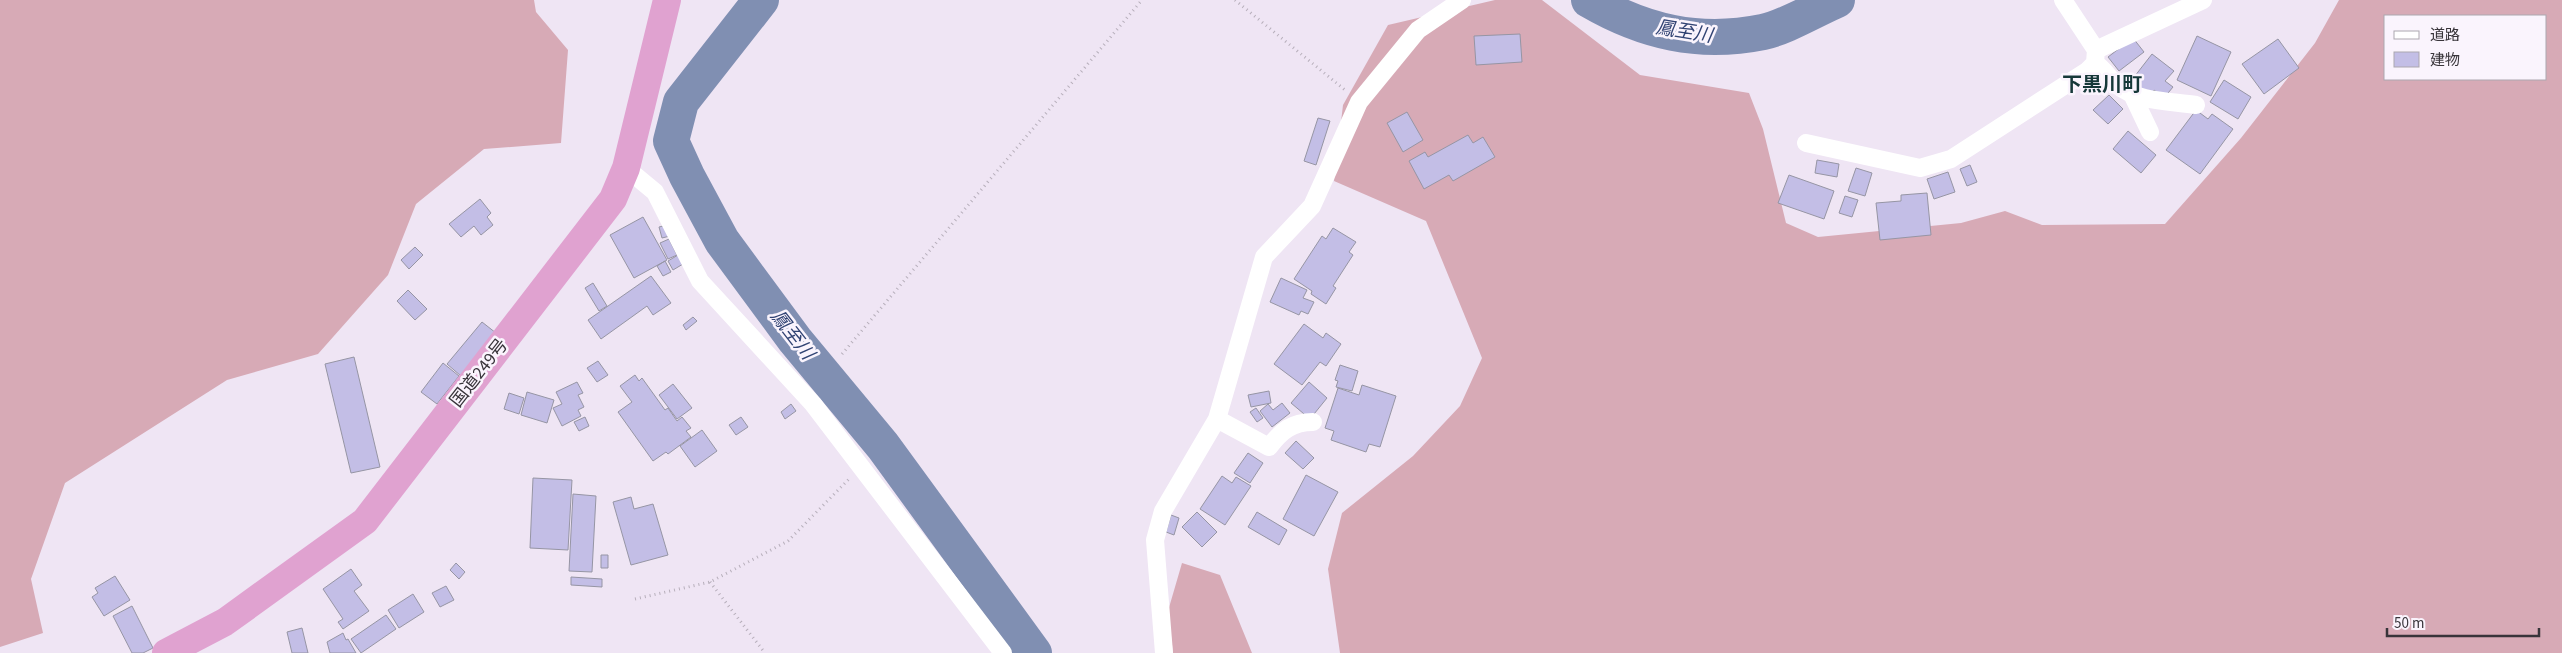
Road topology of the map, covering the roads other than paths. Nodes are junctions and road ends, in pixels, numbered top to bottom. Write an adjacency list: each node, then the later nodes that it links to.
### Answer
1 (667, 0): 10 (highway, 国道249号)
2 (1462, 0): 11 (street)
3 (2063, 0): 5 (street)
4 (2203, 0): 5 (street)
5 (2096, 56): 6 (street); 9 (street)
6 (2130, 92): 7 (street); 8 (street)
7 (2196, 105)
8 (2150, 132)
9 (1806, 143)
10 (626, 168): 13 (highway, 国道249号); 14 (street)
11 (1217, 419): 12 (street); 15 (street)
12 (1313, 422)
13 (166, 653)
14 (1003, 653)
15 (1164, 653)

